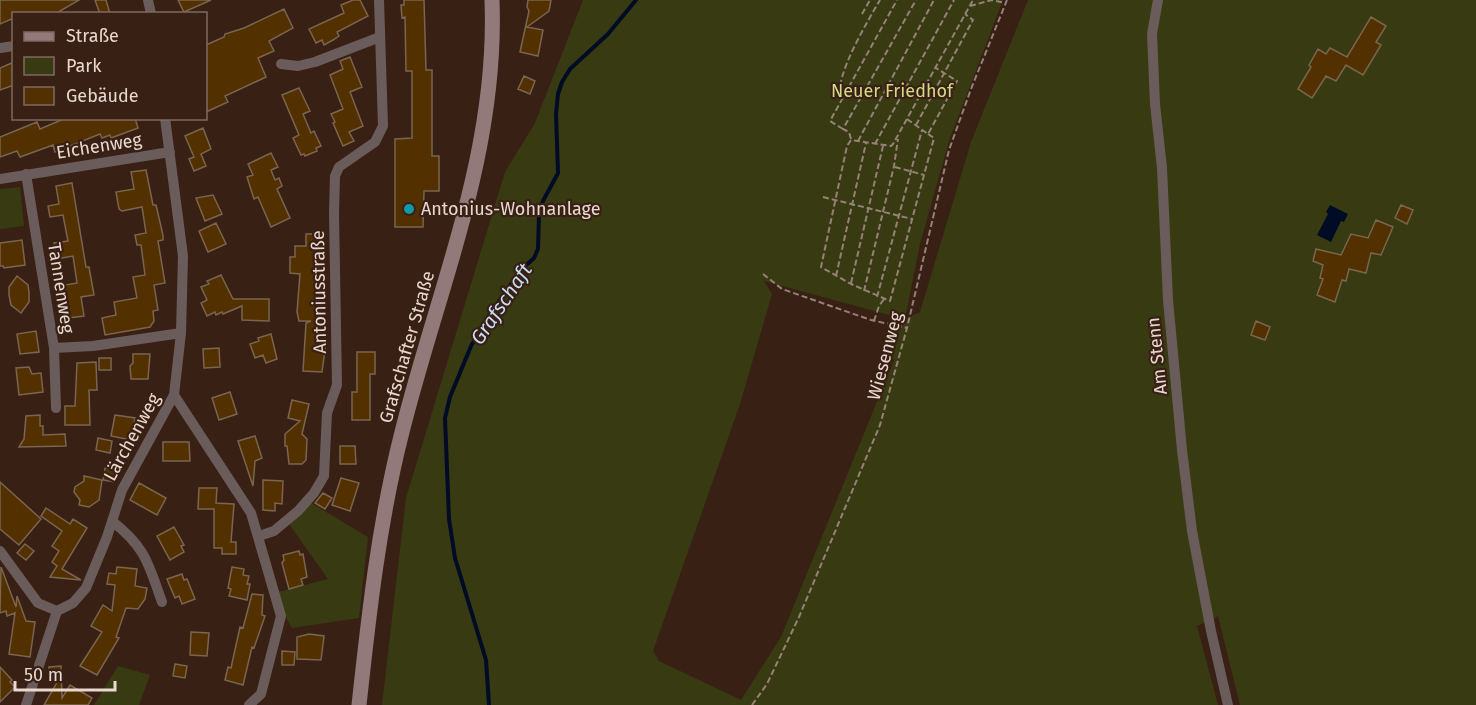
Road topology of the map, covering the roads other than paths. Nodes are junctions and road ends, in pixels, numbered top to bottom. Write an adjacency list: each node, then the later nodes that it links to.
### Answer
1 (379, 0): 4 (street, Antoniusstraße)
2 (492, 0): 22 (street, Grafschafter Straße)
3 (1158, 0): 23 (street, Am Stenn)
4 (380, 36): 5 (street); 15 (street, Antoniusstraße)
5 (281, 64)
6 (165, 120): 7 (street, Eichenweg)
7 (170, 152): 8 (street, Eichenweg); 10 (street, Lärchenweg)
8 (27, 174): 9 (street, Eichenweg); 11 (street, Tannenweg)
9 (0, 178)
10 (181, 333): 11 (street); 12 (street, Lärchenweg)
11 (54, 348): 13 (street, Tannenweg)
12 (174, 395): 14 (street, Lärchenweg); 15 (street)
13 (56, 408)
14 (112, 521): 17 (street); 18 (street, Lärchenweg)
15 (259, 536): 19 (street)
16 (0, 551): 18 (street)
17 (162, 602)
18 (57, 611): 20 (street)
19 (263, 700): 21 (street)
20 (26, 705)
21 (249, 705)
22 (359, 705)
23 (1228, 705)

